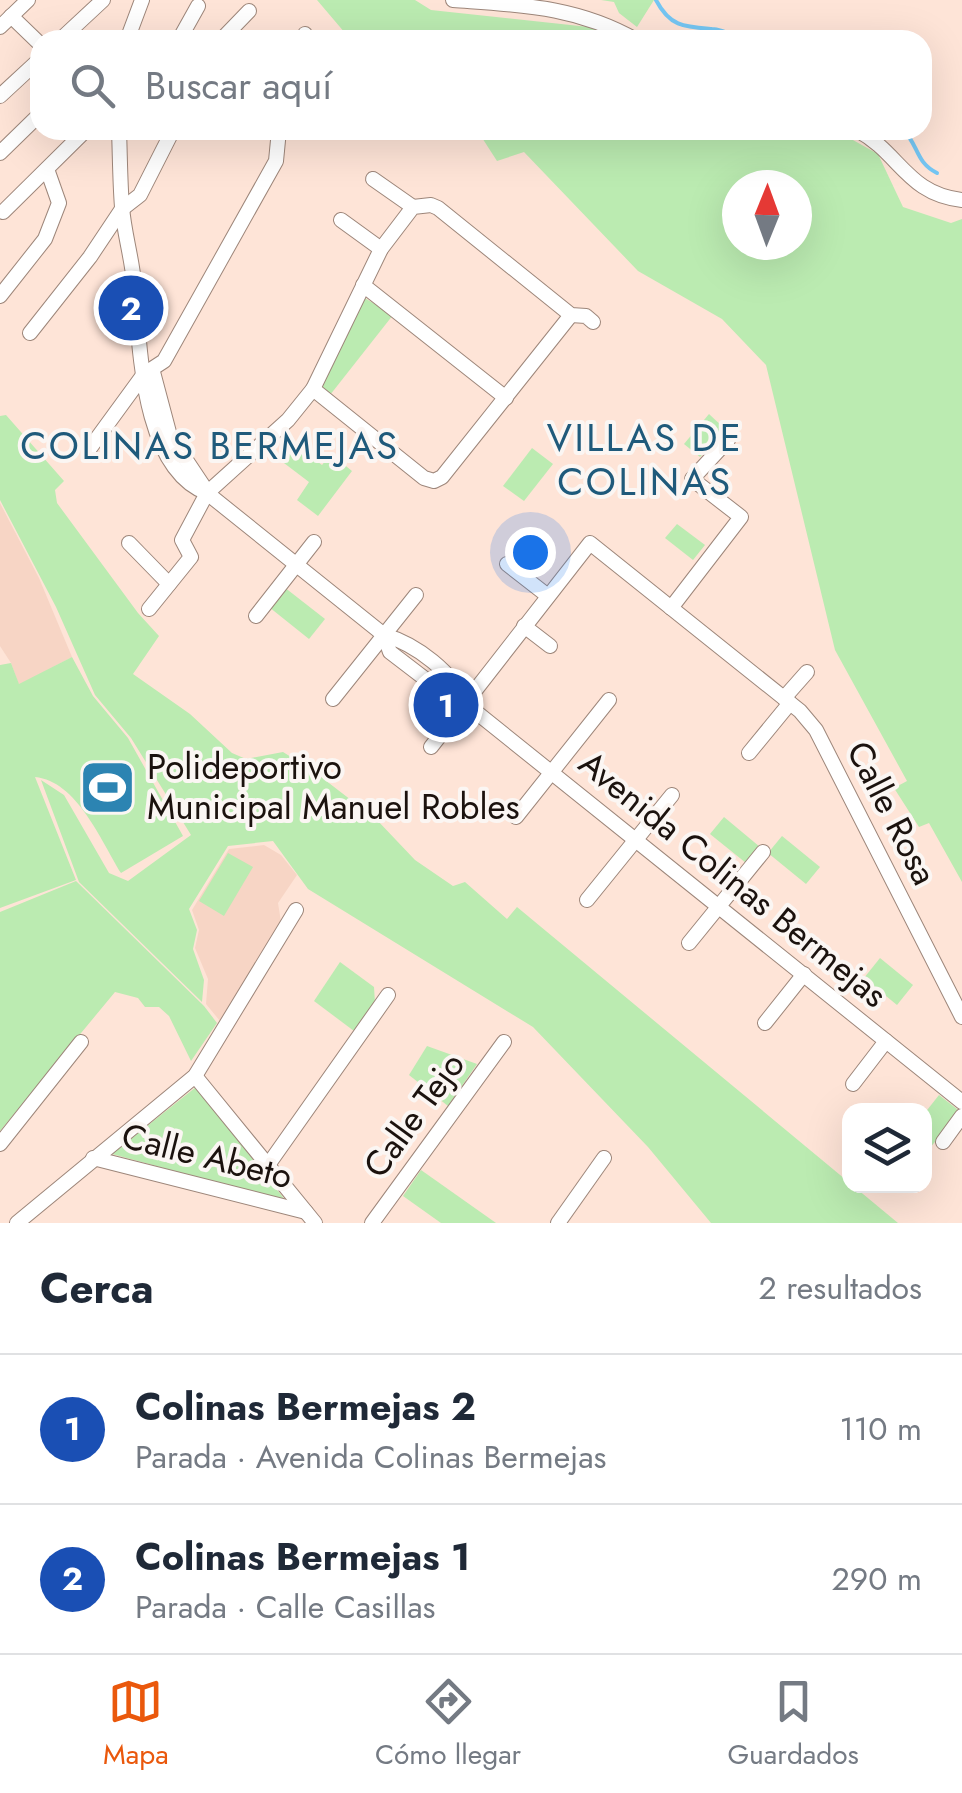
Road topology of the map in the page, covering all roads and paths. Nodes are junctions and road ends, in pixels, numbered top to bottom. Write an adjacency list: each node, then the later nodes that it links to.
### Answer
1 (28, 0): 7 (street)
2 (142, 0): 10 (street)
3 (454, 0): 13 (street)
4 (96, 2): 9 (street)
5 (198, 6): 11 (street)
6 (249, 11): 12 (street)
7 (12, 16): 8 (street); 14 (street)
8 (0, 27)
9 (69, 30)
10 (130, 30)
11 (185, 30)
12 (231, 30)
13 (616, 30)
14 (30, 34)
15 (30, 68): 16 (street)
16 (0, 96)
17 (30, 124): 23 (street)
18 (76, 140): 24 (street)
19 (119, 140): 28 (street, Avenida Colinas Bermejas)
20 (168, 140): 28 (street)
21 (277, 140): 37 (street)
22 (870, 140): 26 (street)
23 (0, 153)
24 (47, 169): 29 (street); 33 (street)
25 (373, 179): 27 (street)
26 (962, 200)
27 (412, 207): 31 (street); 34 (street)
28 (122, 208): 36 (street); 37 (street, Avenida Colinas Bermejas)
29 (3, 212)
30 (341, 220): 31 (street)
31 (382, 249): 32 (street)
32 (363, 286): 38 (street); 39 (street)
33 (0, 296)
34 (572, 315): 35 (street); 39 (street)
35 (593, 322)
36 (30, 333)
37 (148, 371): 41 (street); 42 (street, Avenida Colinas Bermejas)
38 (313, 389): 39 (street); 42 (street)
39 (506, 398)
40 (728, 440): 50 (street)
41 (90, 448)
42 (207, 492): 46 (street, Avenida Colinas Bermejas); 47 (street)
43 (314, 542): 46 (street)
44 (129, 543): 47 (street)
45 (506, 564): 49 (street)
46 (296, 565): 52 (street); 54 (street, Avenida Colinas Bermejas)
47 (169, 584): 51 (street)
48 (416, 595): 54 (street)
49 (548, 596): 50 (street, Calle Rosa); 53 (street)
50 (671, 608): 59 (street, Calle Rosa)
51 (150, 609)
52 (256, 616)
53 (524, 626): 55 (street); 60 (street)
54 (384, 635): 57 (street); 60 (street, Avenida Colinas Bermejas)
55 (550, 646)
56 (807, 672): 59 (street)
57 (333, 699)
58 (608, 700): 63 (street)
59 (787, 700): 62 (street); 74 (street, Calle Rosa)
60 (466, 704): 61 (street); 63 (street, Avenida Colinas Bermejas)
61 (431, 747)
62 (749, 754)
63 (552, 772): 65 (street); 66 (street, Avenida Colinas Bermejas)
64 (672, 794): 66 (street)
65 (516, 817)
66 (636, 839): 68 (street); 69 (street, Avenida Colinas Bermejas)
67 (762, 852): 69 (street)
68 (587, 900)
69 (718, 907): 71 (street); 72 (street, Avenida Colinas Bermejas)
70 (296, 910): 79 (street)
71 (689, 943)
72 (804, 974): 75 (street); 76 (street, Avenida Colinas Bermejas)
73 (388, 995): 87 (street)
74 (962, 1017)
75 (765, 1022)
76 (886, 1040): 80 (street); 81 (street, Avenida Colinas Bermejas)
77 (81, 1042): 84 (street)
78 (504, 1042): 91 (street, Calle Tejo)
79 (195, 1076): 85 (street); 87 (street)
80 (853, 1084)
81 (962, 1102)
82 (962, 1116): 83 (street)
83 (943, 1142)
84 (0, 1144)
85 (94, 1158): 88 (street, Calle Abeto); 89 (street)
86 (604, 1158): 92 (street)
87 (268, 1165): 88 (street)
88 (310, 1218): 90 (street)
89 (17, 1223)
90 (293, 1223)
91 (372, 1223)
92 (558, 1223)

